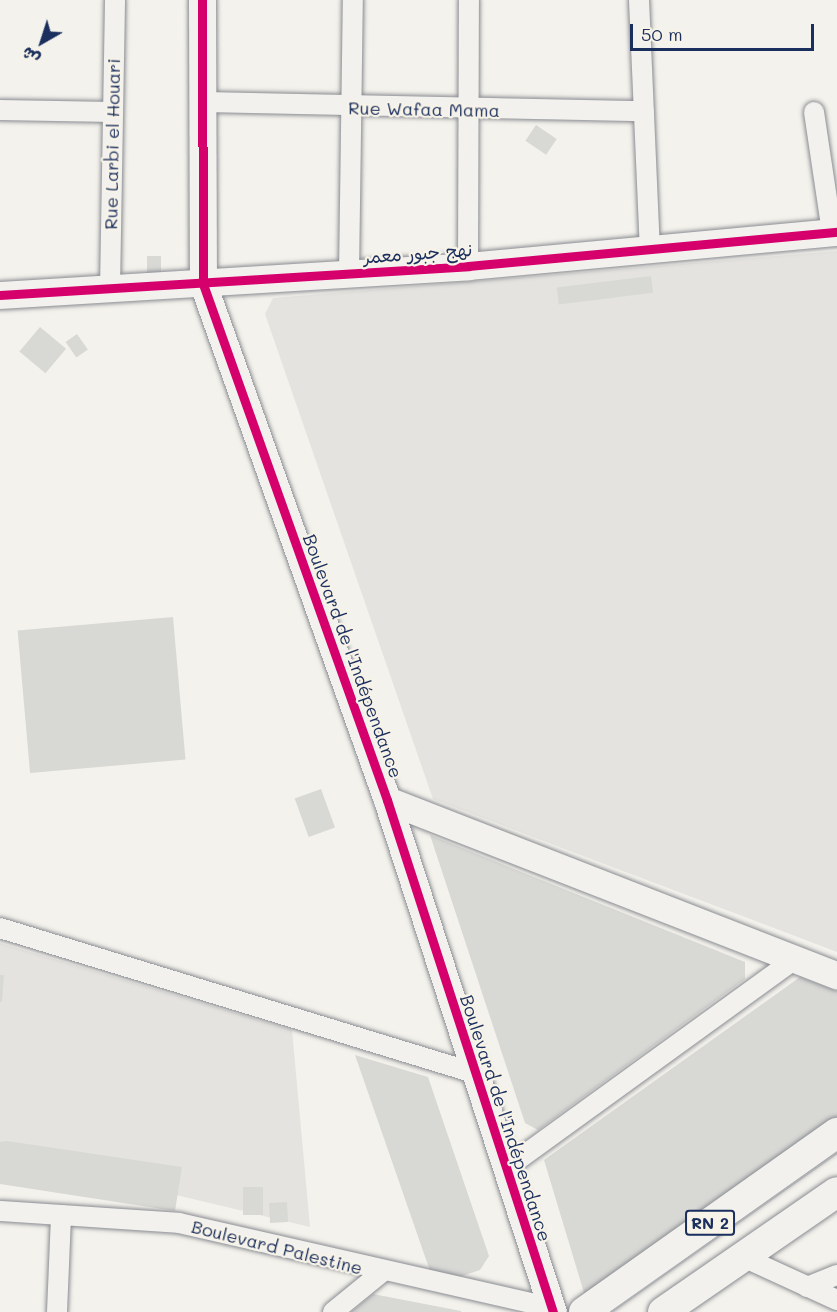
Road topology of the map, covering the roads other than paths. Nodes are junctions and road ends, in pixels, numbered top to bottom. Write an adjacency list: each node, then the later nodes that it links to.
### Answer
1 (115, 0): 11 (street, Rue Larbi el Houari)
2 (202, 0): 6 (street, Boulevard de l'Indépendance)
3 (353, 0): 7 (street)
4 (469, 0): 9 (street)
5 (639, 0): 10 (street)
6 (204, 102): 7 (street, Rue Wafaa Mama); 17 (street, Boulevard de l'Indépendance)
7 (350, 108): 9 (street, Rue Wafaa Mama); 16 (street)
8 (0, 110): 11 (street)
9 (466, 110): 10 (street, Rue Wafaa Mama); 15 (street)
10 (644, 111): 14 (street)
11 (113, 112): 18 (street, Rue Larbi el Houari)
12 (814, 112): 13 (street)
13 (834, 232): 14 (street, نهج جبور معمر)
14 (650, 249): 15 (street, نهج جبور معمر)
15 (468, 266): 16 (street, نهج جبور معمر)
16 (349, 274): 17 (street, نهج جبور معمر)
17 (203, 284): 18 (street, نهج جبور معمر); 20 (street, Boulevard de l'Indépendance)
18 (110, 288): 19 (street, نهج جبور معمر)
19 (0, 295)
20 (387, 800): 22 (street); 24 (street, Boulevard de l'Indépendance)
21 (0, 928): 24 (street)
22 (795, 959): 23 (street); 26 (street)
23 (837, 975)
24 (474, 1073): 26 (street, Boulevard de l'Indépendance)
25 (837, 1133): 38 (main road, RN 2)
26 (505, 1169): 35 (street, Boulevard de l'Indépendance)
27 (837, 1192): 30 (main road, RN 2)
28 (0, 1212): 29 (street, Boulevard Palestine)
29 (61, 1215): 31 (street, Boulevard Palestine); 36 (street)
30 (743, 1257): 33 (street); 39 (main road, RN 2)
31 (382, 1272): 35 (street, Boulevard Palestine); 37 (street)
32 (837, 1275): 33 (street)
33 (807, 1287): 34 (street)
34 (837, 1300)
35 (551, 1310)
36 (57, 1312)
37 (333, 1312)
38 (584, 1312)
39 (663, 1312)

